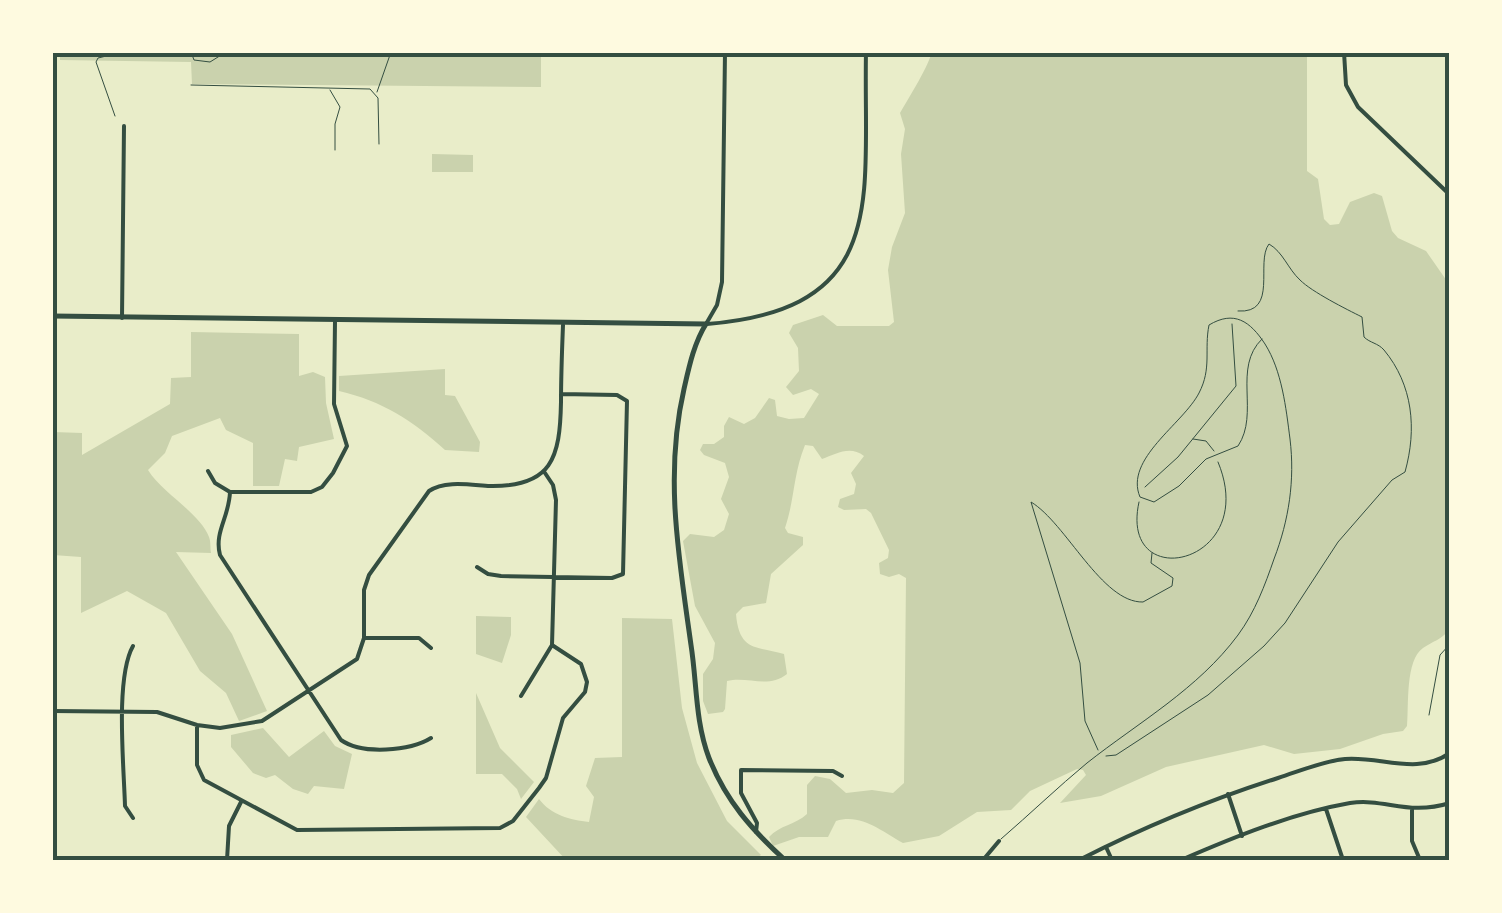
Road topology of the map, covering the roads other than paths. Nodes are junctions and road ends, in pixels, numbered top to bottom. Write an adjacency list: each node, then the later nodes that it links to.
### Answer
1 (725, 52): 9 (street)
2 (866, 52): 9 (street)
3 (1344, 52): 5 (street)
4 (124, 126): 7 (street)
5 (1450, 196)
6 (52, 316): 7 (main road)
7 (122, 318): 8 (main road)
8 (335, 321): 10 (main road); 15 (street)
9 (706, 324): 10 (main road); 38 (main road)
10 (563, 325): 12 (street)
11 (1262, 339): 11 (lane); 40 (lane)
12 (561, 394): 14 (street); 17 (street)
13 (208, 471): 15 (street)
14 (544, 472): 17 (street); 18 (street)
15 (230, 492): 23 (street)
16 (477, 567): 17 (street)
17 (554, 577): 20 (street)
18 (364, 638): 22 (street); 23 (street)
19 (1450, 644): 27 (lane)
20 (552, 645): 24 (street); 33 (street)
21 (132, 646): 26 (street)
22 (431, 648)
23 (309, 693): 28 (street); 29 (street)
24 (521, 696)
25 (52, 711): 26 (street)
26 (124, 712): 28 (street); 37 (street)
27 (1429, 715)
28 (197, 726): 33 (street)
29 (432, 738)
30 (1450, 753): 32 (street)
31 (842, 776): 38 (street)
32 (1228, 794): 39 (street); 41 (street)
33 (241, 802): 42 (street)
34 (1450, 803): 36 (street)
35 (1326, 809): 36 (street); 39 (street); 48 (street)
36 (1412, 810): 49 (street)
37 (133, 818)
38 (755, 833): 43 (main road)
39 (1242, 836): 47 (street)
40 (999, 841): 44 (street)
41 (1106, 847): 45 (street); 46 (street)
42 (227, 860)
43 (785, 860)
44 (983, 860)
45 (1080, 860)
46 (1112, 860)
47 (1186, 860)
48 (1343, 860)
49 (1420, 860)

